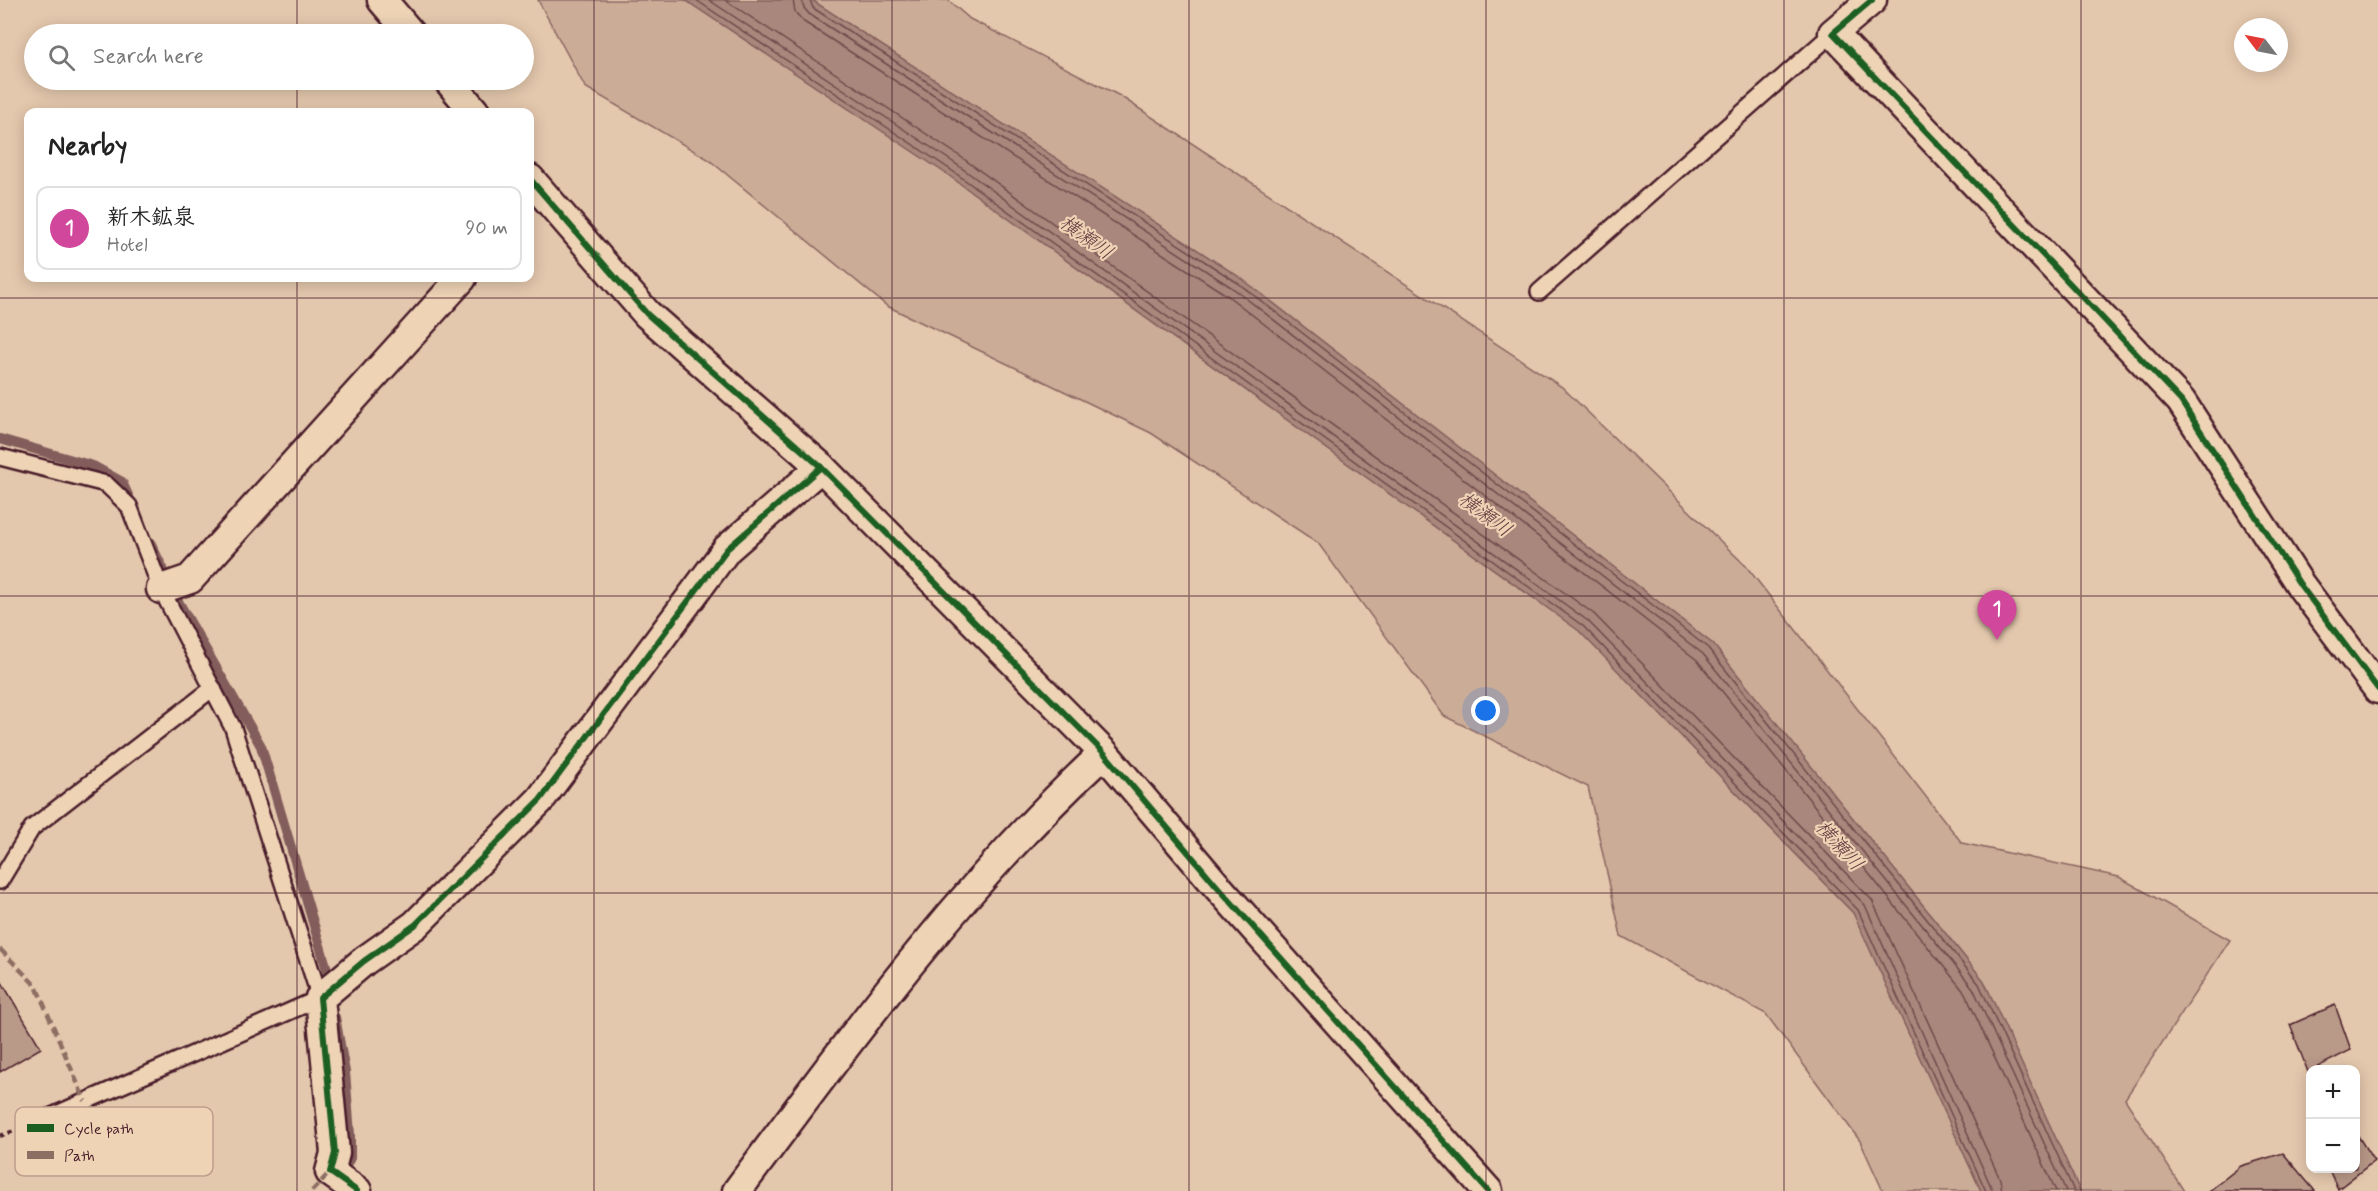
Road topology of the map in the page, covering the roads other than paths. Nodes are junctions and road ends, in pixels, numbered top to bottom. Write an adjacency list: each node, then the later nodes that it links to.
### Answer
1 (382, 0): 3 (street)
2 (1872, 0): 4 (street)
3 (402, 24)
4 (1833, 33): 9 (lane); 14 (street)
5 (456, 90): 6 (street)
6 (472, 108)
7 (534, 192): 11 (street)
8 (458, 282): 12 (street)
9 (1539, 292)
10 (0, 457): 12 (lane)
11 (821, 468): 15 (street); 17 (street)
12 (161, 589): 13 (lane)
13 (213, 688): 16 (lane); 17 (lane)
14 (2378, 689)
15 (1104, 753): 20 (street); 21 (street)
16 (0, 881)
17 (320, 998): 18 (lane); 19 (street)
18 (72, 1107)
19 (357, 1191)
20 (737, 1191)
21 (1488, 1191)

